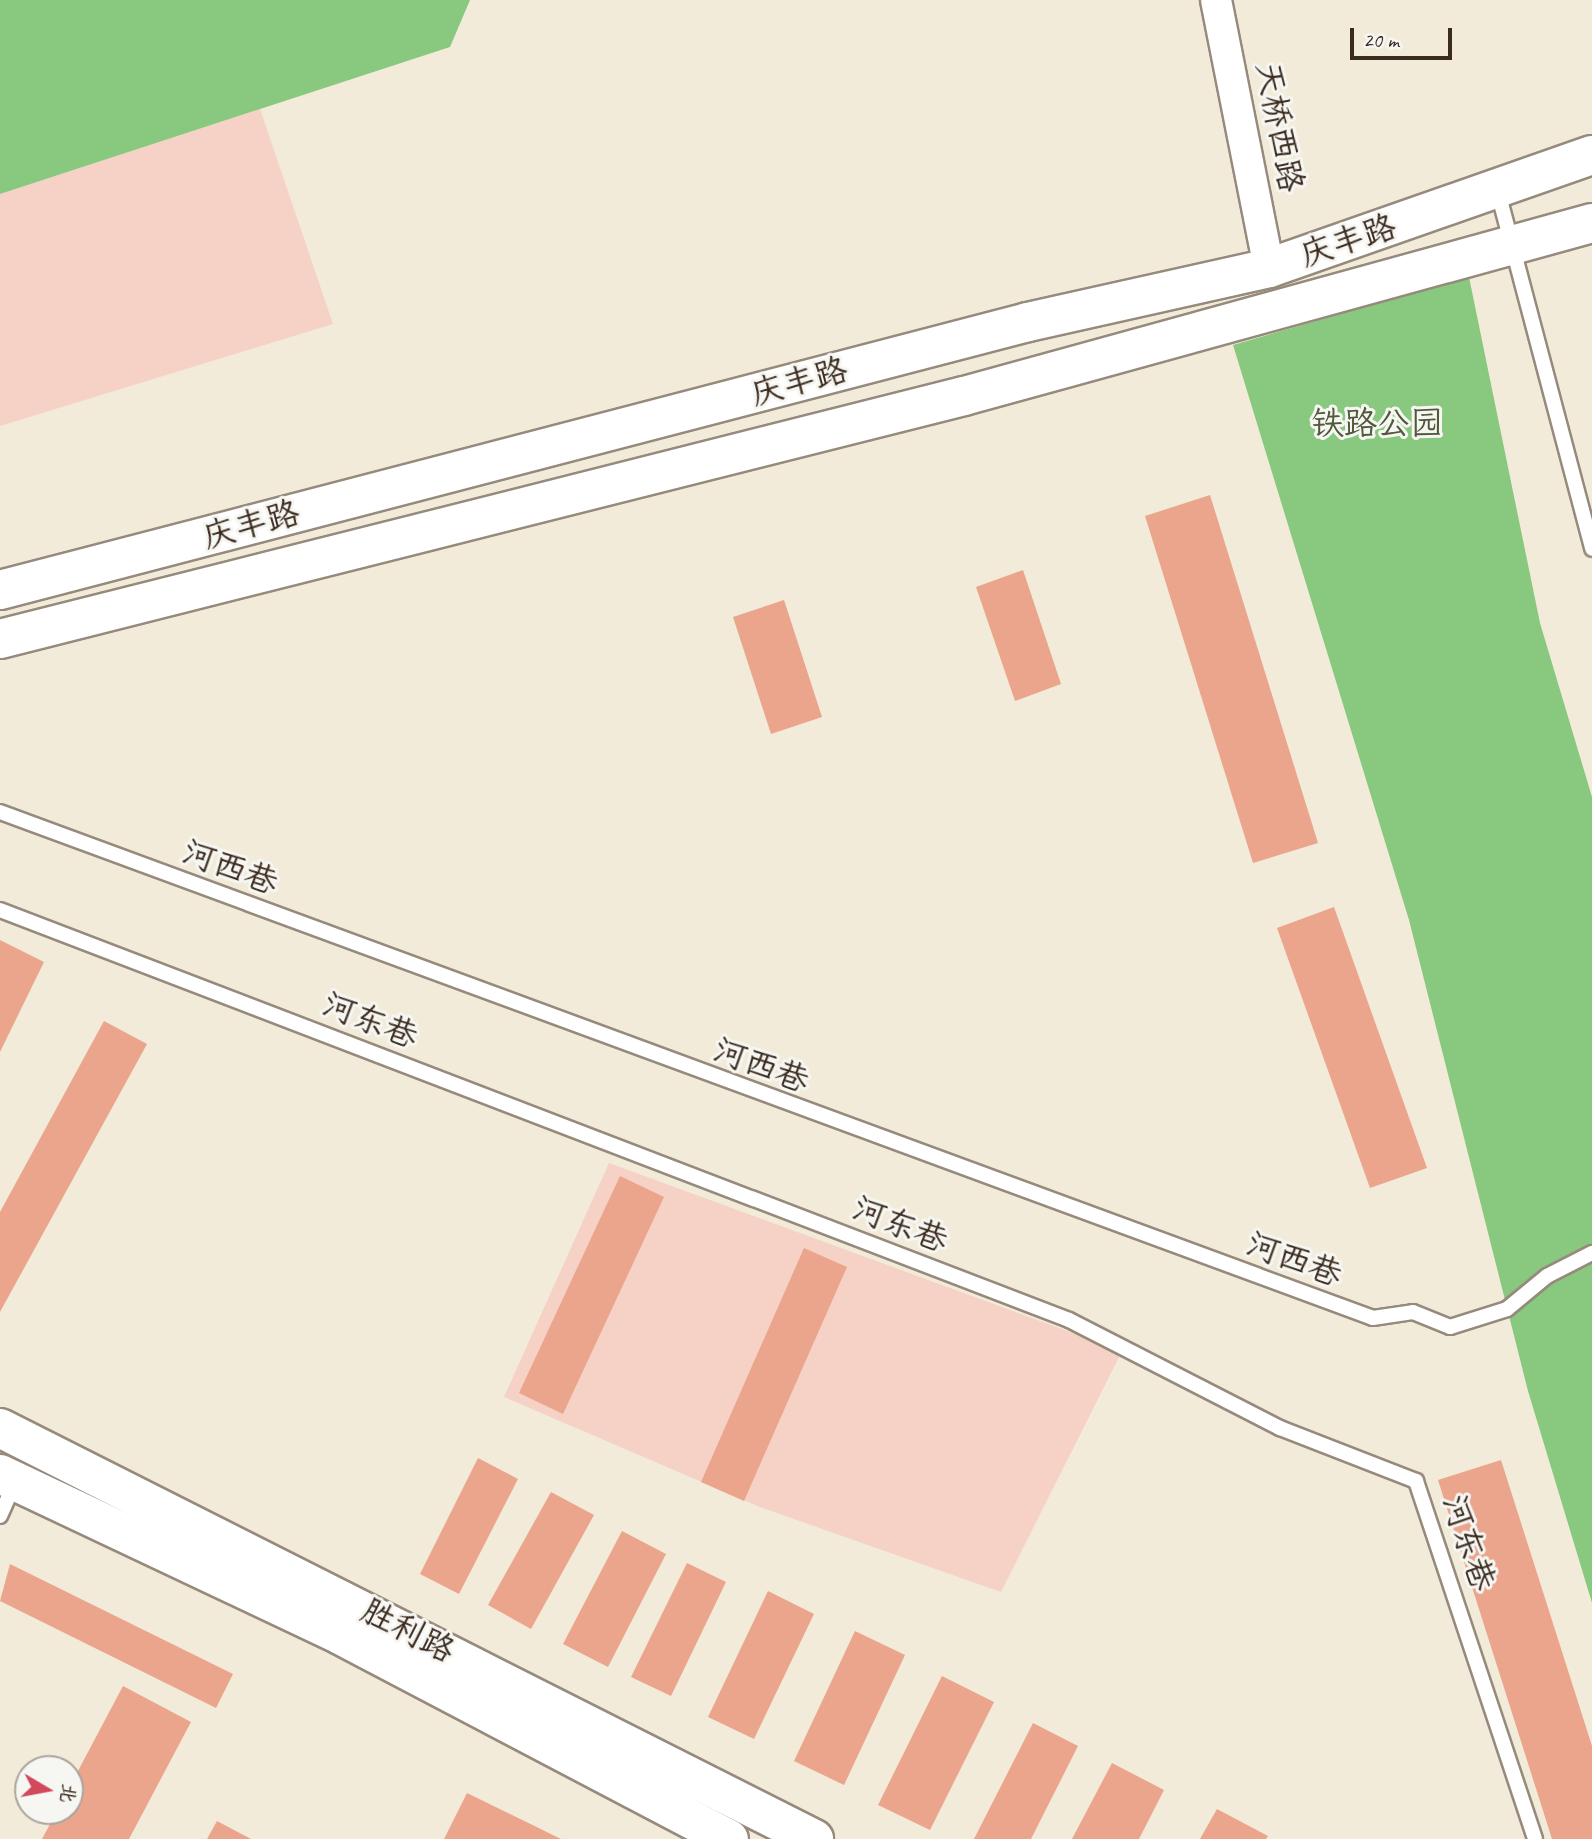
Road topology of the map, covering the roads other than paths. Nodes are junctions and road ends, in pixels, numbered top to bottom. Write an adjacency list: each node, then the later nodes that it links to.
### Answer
1 (1216, 0): 6 (street, 天桥西路)
2 (1592, 155): 3 (main road, 庆丰路)
3 (1498, 191): 5 (lane); 6 (main road, 庆丰路)
4 (1592, 223): 5 (main road)
5 (1512, 245): 7 (lane); 9 (main road)
6 (1269, 268): 8 (main road, 庆丰路)
7 (1592, 549)
8 (0, 590)
9 (0, 639)
10 (0, 812): 12 (lane, 河西巷)
11 (0, 910): 18 (lane, 河东巷)
12 (1592, 1253)
13 (0, 1428): 17 (main road, 胜利路)
14 (8, 1477): 15 (lane); 16 (main road, 胜利路)
15 (0, 1516)
16 (729, 1839)
17 (814, 1839)
18 (1535, 1839)

